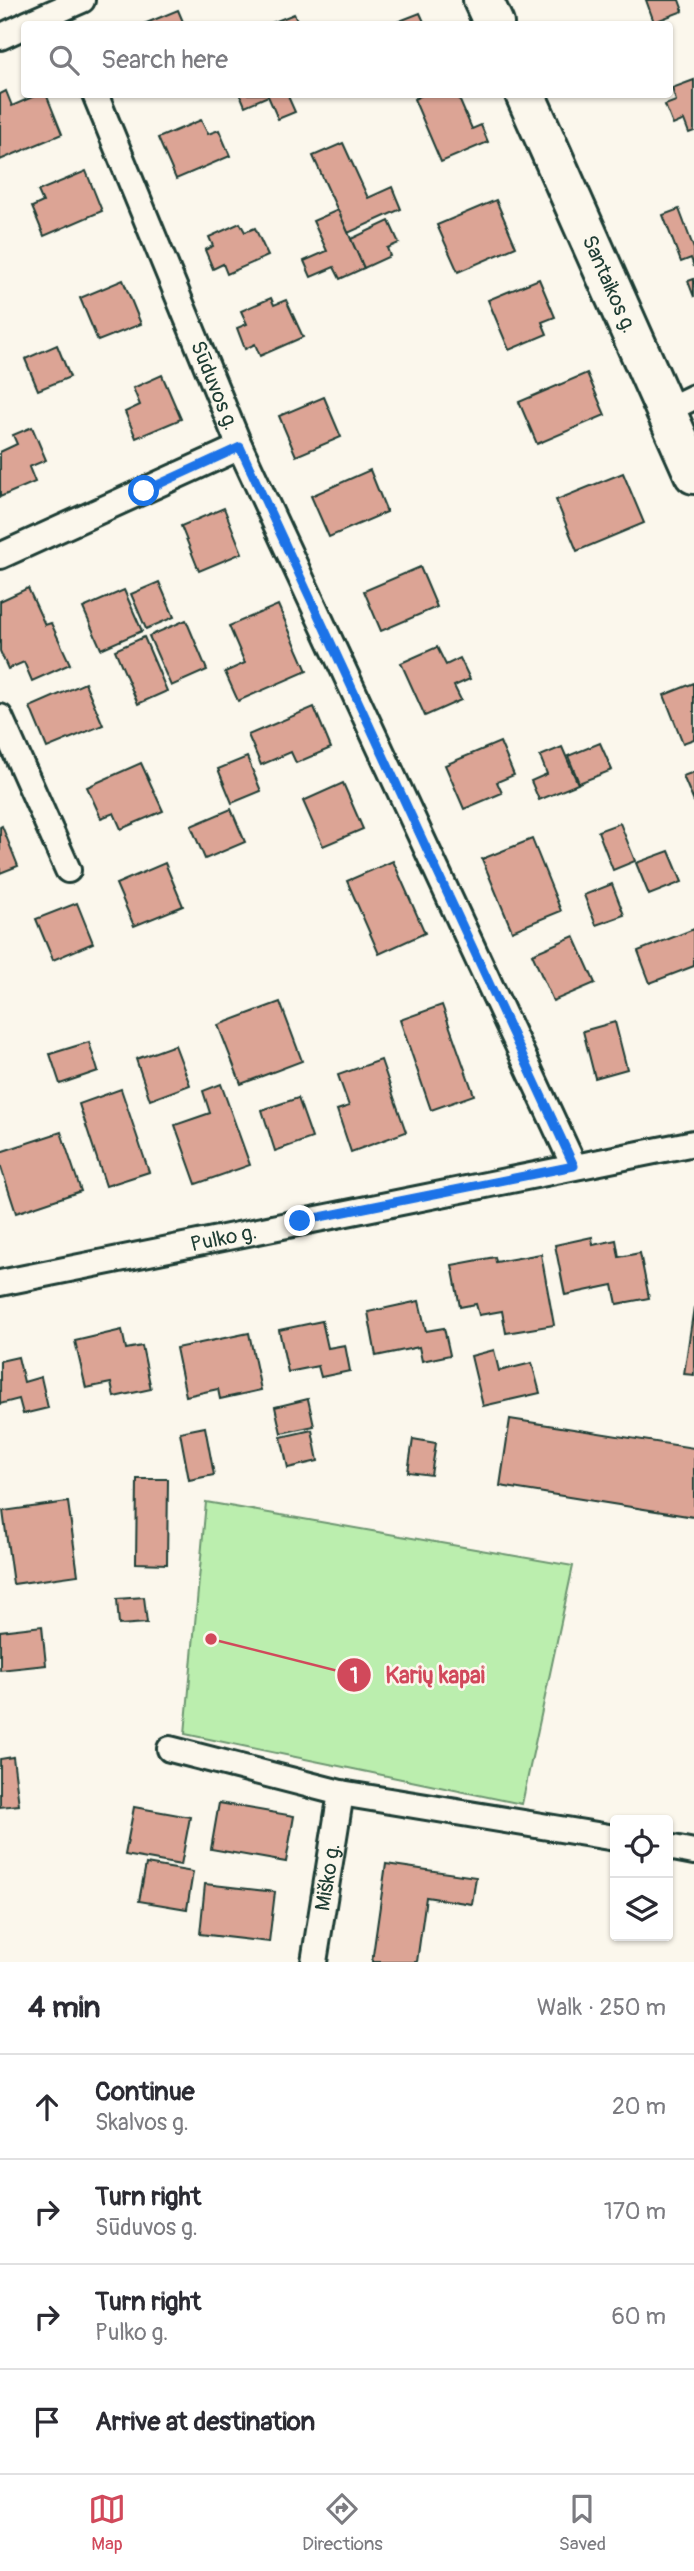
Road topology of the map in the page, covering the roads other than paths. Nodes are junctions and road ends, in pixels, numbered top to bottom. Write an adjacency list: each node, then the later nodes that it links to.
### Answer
1 (484, 0): 4 (main road)
2 (69, 11): 3 (street)
3 (38, 21)
4 (493, 21)
5 (21, 27): 6 (street)
6 (0, 37)
7 (97, 98): 10 (street, Sūduvos g.)
8 (527, 98): 9 (main road, Santaikos g.)
9 (680, 404): 11 (main road, Santaikos g.)
10 (240, 447): 12 (street); 16 (street, Sūduvos g.)
11 (694, 474)
12 (0, 556)
13 (0, 717): 14 (street)
14 (68, 870)
15 (694, 1143): 16 (street, Pulko g.)
16 (574, 1166): 17 (street, Pulko g.)
17 (0, 1283)
18 (170, 1749): 19 (street)
19 (341, 1793): 20 (street); 23 (street, Miško g.)
20 (610, 1837)
21 (673, 1848): 22 (street)
22 (694, 1852)
23 (314, 1962)

